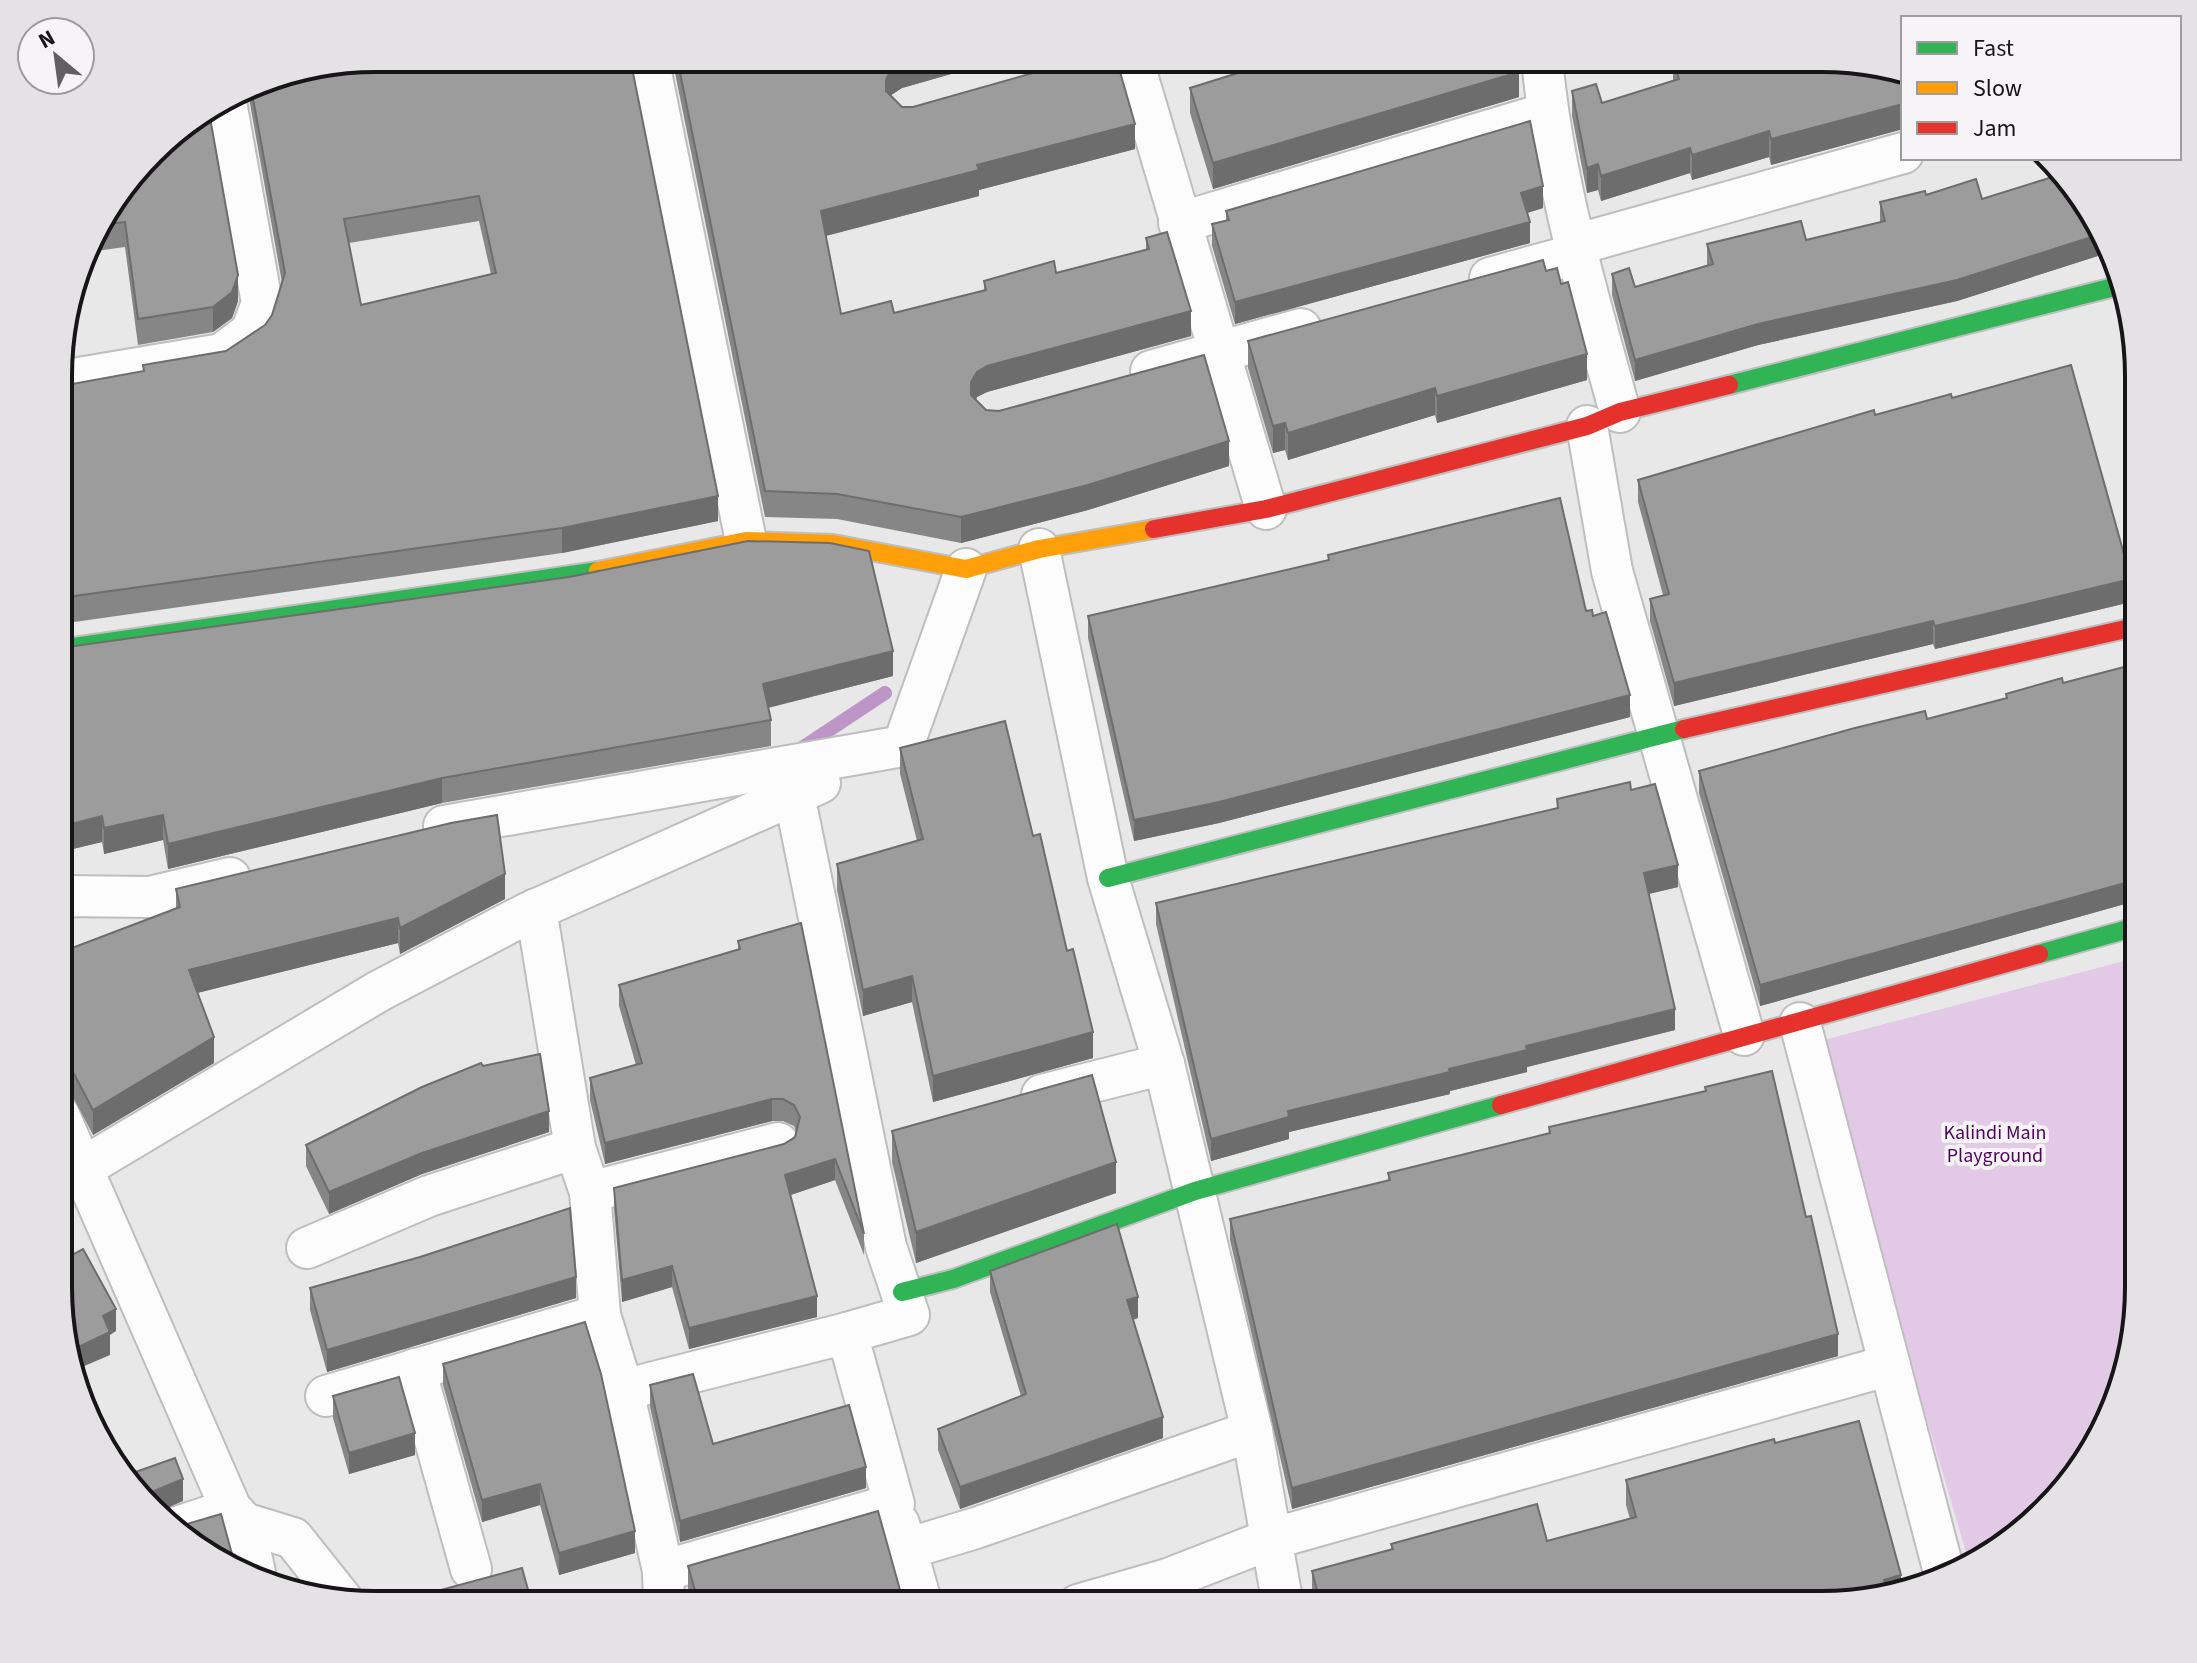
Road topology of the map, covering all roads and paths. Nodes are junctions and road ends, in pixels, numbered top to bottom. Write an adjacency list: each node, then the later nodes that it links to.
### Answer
1 (651, 72): 17 (street)
2 (1136, 72): 7 (street)
3 (1543, 72): 5 (street)
4 (228, 111): 13 (street)
5 (1547, 113): 7 (street); 8 (street)
6 (1901, 154): 8 (street)
7 (1179, 223): 12 (street)
8 (1576, 250): 9 (street); 15 (street)
9 (1457, 286)
10 (2112, 288): 15 (street)
11 (1338, 319): 12 (street)
12 (1219, 352): 14 (street); 16 (street)
13 (72, 379)
14 (1113, 381)
15 (1604, 419): 16 (street); 22 (street)
16 (1266, 509): 18 (street)
17 (746, 541): 19 (street); 21 (street)
18 (1039, 549): 19 (street); 27 (street)
19 (966, 569): 23 (street)
20 (2125, 629): 22 (street)
21 (72, 647)
22 (1658, 735): 27 (street); 32 (street)
23 (903, 746): 25 (street); 29 (street)
24 (798, 814): 42 (street)
25 (401, 836)
26 (268, 869): 28 (street)
27 (1108, 878): 33 (street)
28 (72, 894)
29 (536, 909): 36 (street); 37 (street)
30 (2125, 930): 31 (street)
31 (1800, 1023): 32 (street); 45 (street)
32 (1744, 1035): 39 (street)
33 (1164, 1064): 34 (street); 39 (street)
34 (1008, 1104)
35 (778, 1143): 40 (street)
36 (575, 1148): 40 (street); 41 (street)
37 (72, 1175)
38 (72, 1180): 51 (street)
39 (1195, 1191): 42 (street); 49 (street)
40 (590, 1192): 43 (street)
41 (307, 1248)
42 (902, 1292): 44 (street)
43 (600, 1315): 46 (street); 47 (street)
44 (847, 1333): 47 (street); 50 (street)
45 (1890, 1365): 53 (street); 56 (street)
46 (415, 1369): 48 (street); 57 (street)
47 (623, 1390): 59 (street)
48 (326, 1396)
49 (1252, 1431): 53 (street); 54 (street)
50 (894, 1504): 54 (street); 59 (street)
51 (238, 1516): 52 (street); 55 (street); 58 (street)
52 (188, 1526)
53 (1271, 1539): 61 (street); 62 (street)
54 (906, 1549): 60 (street)
55 (252, 1565)
56 (1942, 1566)
57 (471, 1569)
58 (332, 1587)
59 (664, 1588)
60 (918, 1591)
61 (1126, 1591)
62 (1280, 1591)

